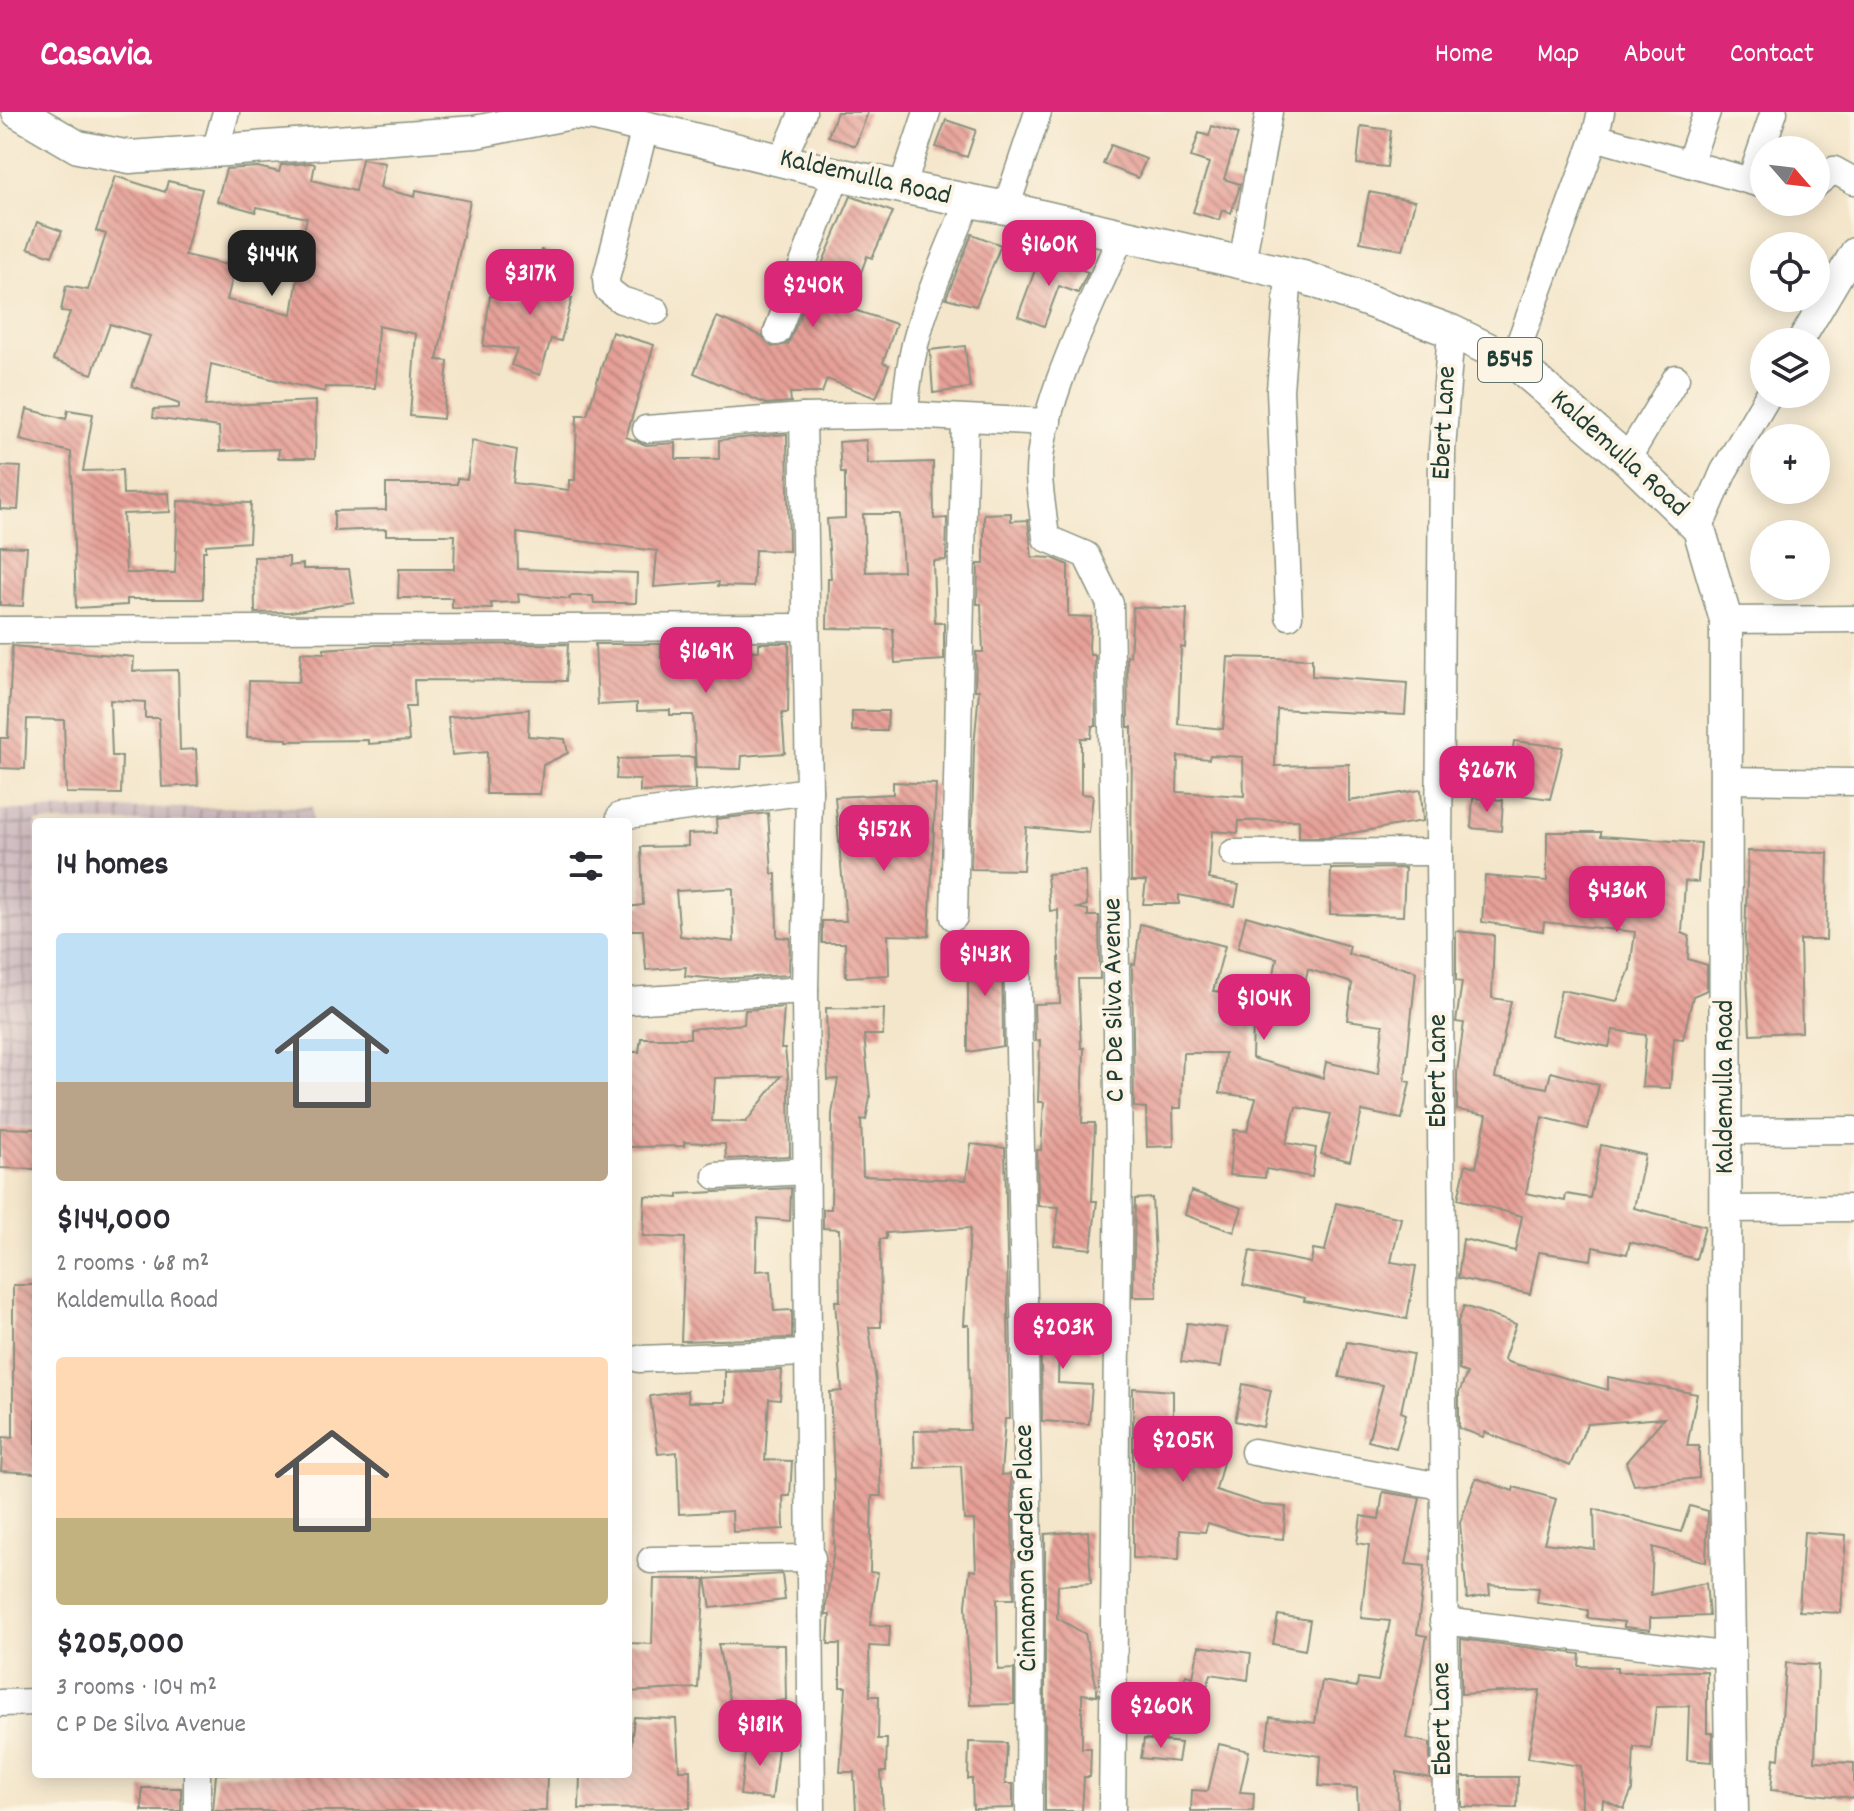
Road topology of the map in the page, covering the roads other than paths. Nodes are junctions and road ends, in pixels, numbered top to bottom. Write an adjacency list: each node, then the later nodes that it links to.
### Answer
1 (226, 112): 14 (street)
2 (803, 112): 15 (street)
3 (927, 112): 21 (street)
4 (1038, 112): 23 (street)
5 (1269, 112): 26 (street)
6 (1707, 112): 16 (street)
7 (1774, 112): 13 (street)
8 (596, 114): 10 (main road, Kaldemulla Road / B545); 12 (main road, Kaldemulla Road / B545)
9 (30, 115): 14 (main road, Kaldemulla Road / B545)
10 (474, 122): 14 (main road, Kaldemulla Road / B545)
11 (1598, 125): 16 (street); 32 (street)
12 (645, 128): 15 (main road, Kaldemulla Road / B545); 28 (street)
13 (1769, 136)
14 (215, 151)
15 (782, 160): 18 (main road, Kaldemulla Road / B545)
16 (1689, 164): 19 (street)
17 (1830, 173): 20 (street)
18 (837, 174): 21 (main road, Kaldemulla Road / B545); 31 (street)
19 (1750, 180)
20 (1854, 181)
21 (902, 187): 22 (main road, Kaldemulla Road / B545)
22 (968, 202): 23 (main road, Kaldemulla Road / B545); 35 (street)
23 (1006, 208): 24 (main road, Kaldemulla Road / B545)
24 (1121, 236): 26 (main road, Kaldemulla Road / B545); 38 (street, C P De Silva Avenue)
25 (1854, 251): 29 (street)
26 (1242, 263): 27 (main road, Kaldemulla Road / B545)
27 (1289, 274): 30 (main road, Kaldemulla Road / B545); 42 (street)
28 (656, 311)
29 (1808, 328)
30 (1451, 331): 32 (main road, Kaldemulla Road / B545); 51 (street, Ebert Lane)
31 (777, 332)
32 (1513, 361): 40 (main road, Kaldemulla Road / B545)
33 (1676, 378): 40 (street)
34 (1761, 408): 41 (street)
35 (905, 415): 36 (street); 37 (street)
36 (803, 417): 39 (street); 45 (street)
37 (965, 419): 38 (street); 53 (street)
38 (1048, 422): 77 (street, C P De Silva Avenue)
39 (646, 429)
40 (1627, 459): 41 (main road, Kaldemulla Road / B545)
41 (1699, 529): 44 (main road, Kaldemulla Road / B545)
42 (1289, 616)
43 (1854, 619): 44 (street)
44 (1726, 620): 47 (main road, Kaldemulla Road / B545)
45 (806, 627): 46 (street); 49 (street)
46 (0, 630)
47 (1725, 780): 48 (street); 58 (main road, Kaldemulla Road / B545)
48 (1854, 782)
49 (809, 791): 50 (street); 55 (street)
50 (620, 816)
51 (1439, 852): 52 (street); 66 (street, Ebert Lane)
52 (1233, 853)
53 (954, 917)
54 (1017, 949): 76 (street, Cinnamon Garden Place)
55 (805, 990): 56 (street); 59 (street)
56 (632, 1001)
57 (1854, 1130): 58 (street)
58 (1727, 1131): 62 (main road, Kaldemulla Road / B545)
59 (806, 1171): 60 (street); 63 (street)
60 (716, 1176)
61 (1854, 1208): 62 (street)
62 (1727, 1209): 70 (main road, Kaldemulla Road / B545)
63 (808, 1353): 64 (street); 67 (street)
64 (639, 1359)
65 (1254, 1452): 66 (street)
66 (1441, 1486): 69 (street, Ebert Lane)
67 (812, 1558): 68 (street); 75 (street)
68 (651, 1560)
69 (1443, 1621): 70 (street); 78 (street, Ebert Lane)
70 (1731, 1656): 79 (main road, Kaldemulla Road / B545)
71 (32, 1702): 72 (street)
72 (0, 1703)
73 (197, 1778): 74 (street)
74 (197, 1811)
75 (812, 1811)
76 (1029, 1811)
77 (1112, 1811)
78 (1446, 1811)
79 (1732, 1811)

